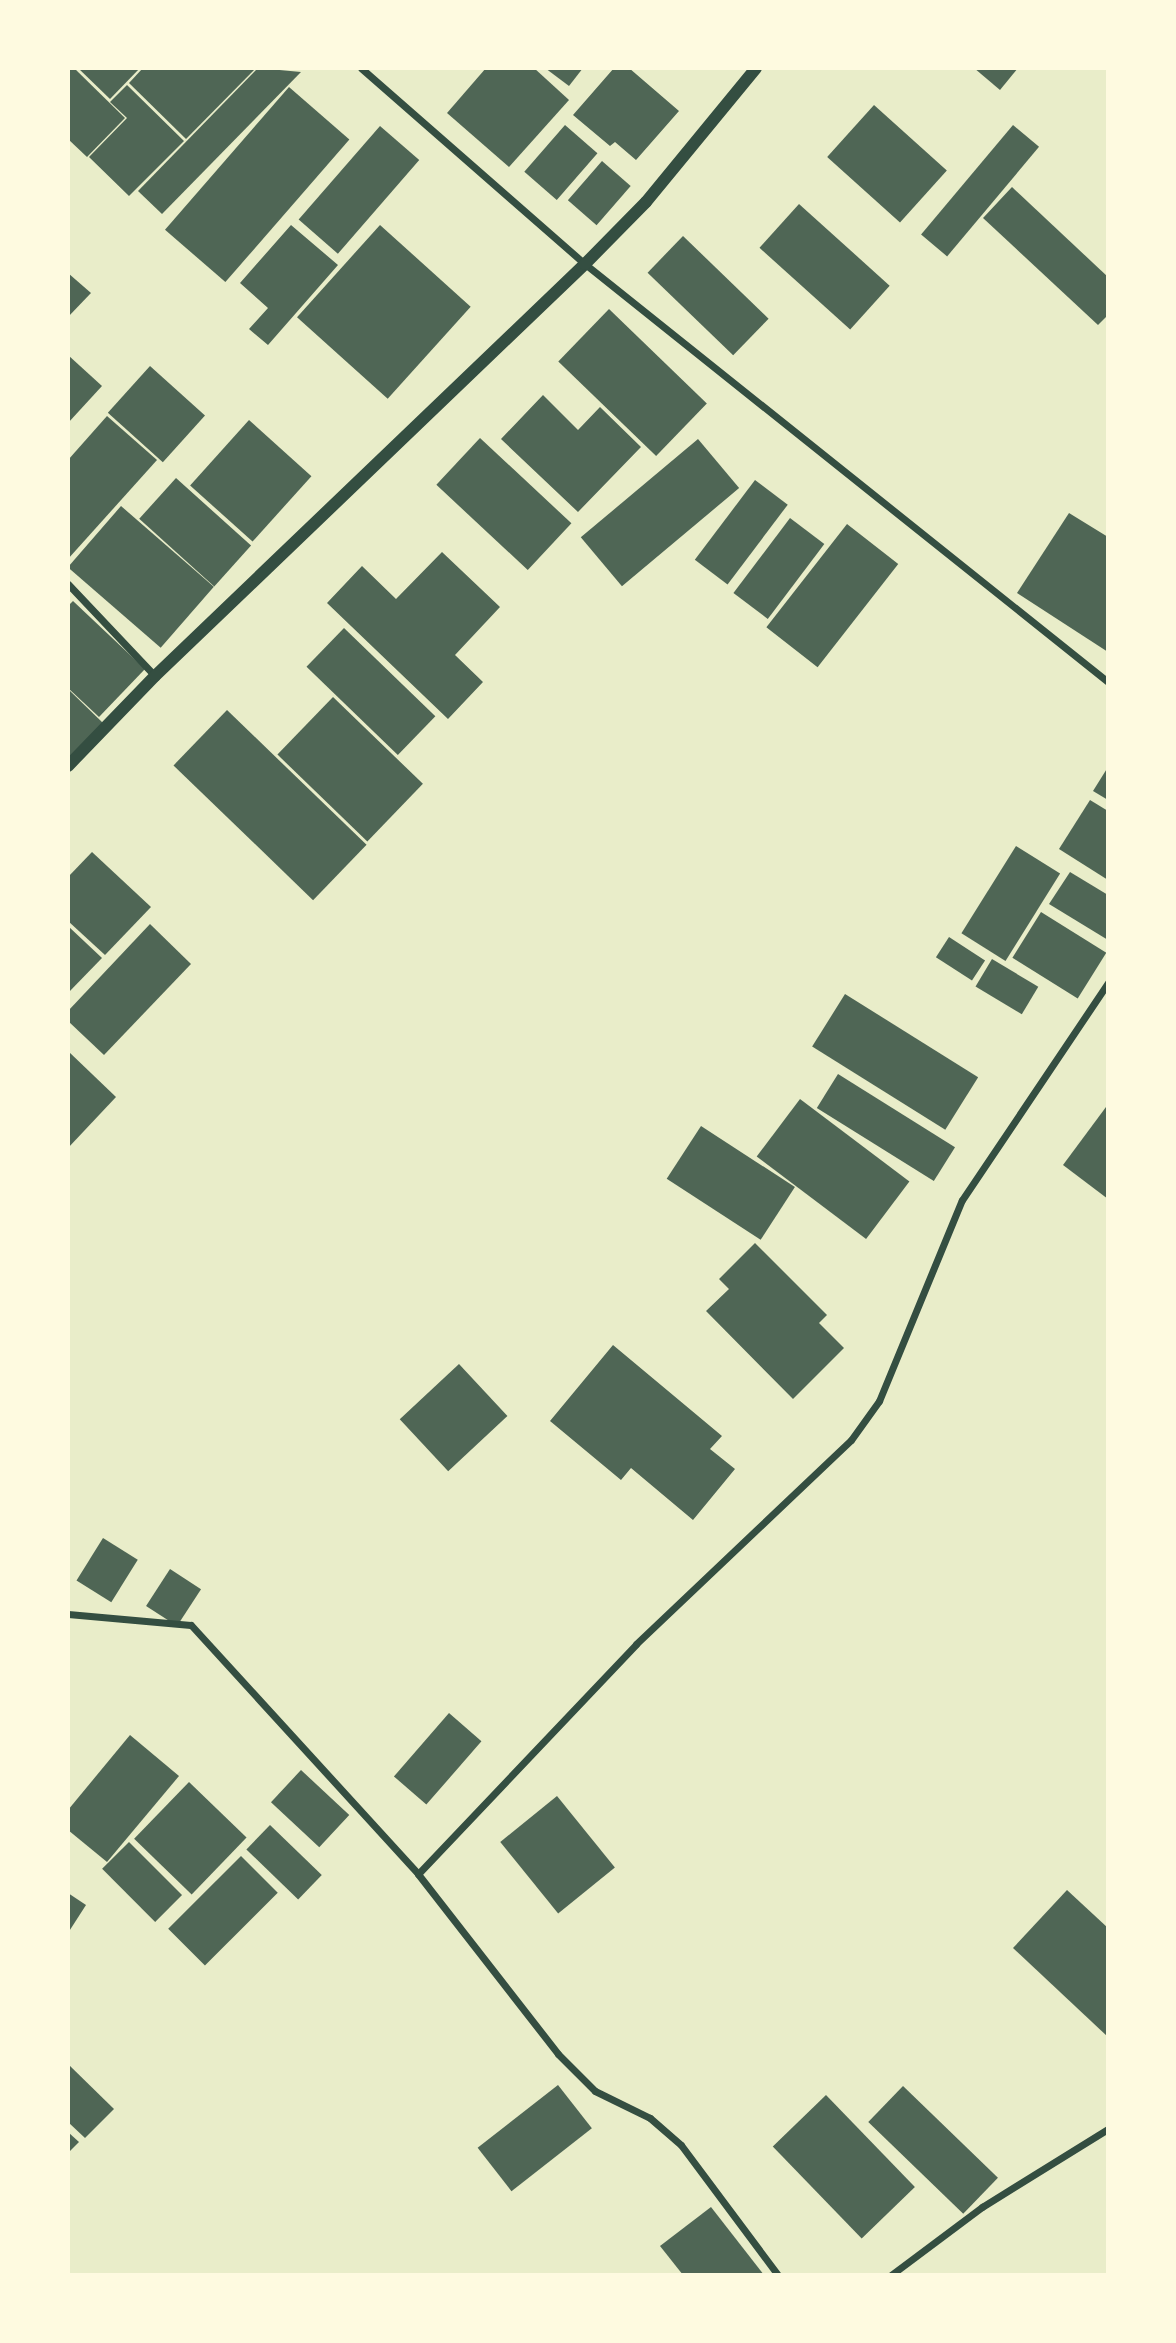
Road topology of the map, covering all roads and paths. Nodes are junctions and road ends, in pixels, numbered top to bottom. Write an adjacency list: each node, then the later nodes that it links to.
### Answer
1 (361, 68): 3 (street)
2 (756, 68): 3 (street)
3 (585, 264): 5 (street); 6 (street)
4 (68, 584): 5 (street)
5 (155, 676): 7 (street)
6 (1108, 682)
7 (68, 766)
8 (1108, 983): 10 (street)
9 (68, 1614): 10 (street)
10 (418, 1874): 12 (street)
11 (1108, 2129): 13 (street)
12 (778, 2275)
13 (891, 2275)

